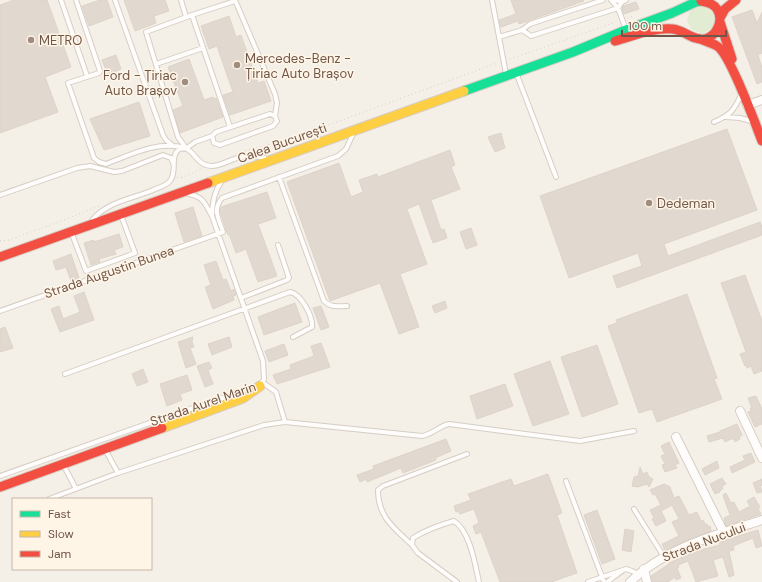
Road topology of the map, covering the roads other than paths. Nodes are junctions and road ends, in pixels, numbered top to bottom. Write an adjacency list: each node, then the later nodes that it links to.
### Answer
1 (61, 0): 28 (lane)
2 (76, 0): 28 (lane)
3 (115, 0): 41 (lane)
4 (181, 0): 16 (lane)
5 (235, 0): 15 (lane); 33 (lane)
6 (492, 0): 21 (lane)
7 (604, 0): 18 (lane)
8 (611, 0): 14 (lane)
9 (616, 0): 11 (lane)
10 (736, 0): 17 (main road)
11 (624, 1): 14 (lane)
12 (703, 1): 13 (main road, Calea București); 17 (main road, Calea București)
13 (688, 6): 19 (main road, Calea București); 20 (main road)
14 (618, 8): 18 (lane); 19 (lane)
15 (192, 15): 16 (lane); 23 (lane)
16 (186, 17): 25 (lane)
17 (720, 20): 22 (main road); 27 (main road, Calea București)
18 (522, 30): 21 (lane)
19 (626, 30): 24 (main road, Calea București)
20 (688, 34): 22 (main road, Calea București); 24 (main road, Calea București)
21 (499, 37): 29 (lane)
22 (700, 39): 27 (main road, Calea București)
23 (203, 48): 25 (lane); 37 (lane)
24 (573, 52): 26 (main road, Calea București)
25 (156, 64): 42 (lane)
26 (516, 72): 29 (main road, Calea București); 47 (lane)
27 (734, 72): 30 (main road)
28 (87, 76): 41 (lane)
29 (506, 76): 38 (main road, Calea București)
30 (742, 92): 32 (main road); 34 (lane)
31 (762, 100): 32 (street)
32 (747, 105): 36 (main road)
33 (275, 116): 37 (lane); 39 (lane)
34 (726, 117): 35 (lane); 36 (lane)
35 (714, 122)
36 (754, 122): 40 (main road)
37 (230, 127): 39 (lane)
38 (354, 131): 43 (main road, Calea București); 46 (lane)
39 (212, 136): 42 (lane)
40 (762, 141)
41 (174, 146): 42 (lane)
42 (187, 148): 43 (lane); 44 (lane)
43 (273, 159): 45 (main road, Calea București)
44 (174, 163): 49 (lane); 52 (lane)
45 (226, 176): 48 (main road, Calea București); 51 (lane, Strada Aurel Marin)
46 (279, 178): 54 (lane); 58 (lane)
47 (556, 178)
48 (176, 194): 50 (main road, Calea București); 51 (lane, Strada Aurel Marin)
49 (0, 195)
50 (120, 214): 52 (main road, Calea București); 53 (lane)
51 (212, 216): 54 (lane, Strada Aurel Marin)
52 (87, 226): 53 (main road, Calea București)
53 (72, 232): 56 (main road, Calea București)
54 (219, 234): 57 (lane, Strada Aurel Marin); 60 (lane, Strada Augustin Bunea)
55 (278, 245): 57 (lane)
56 (0, 257)
57 (241, 298): 59 (lane, Strada Aurel Marin)
58 (347, 306)
59 (244, 308): 61 (lane); 62 (lane); 63 (lane, Strada Aurel Marin)
60 (0, 311)
61 (293, 337)
62 (65, 374)
63 (261, 384): 64 (main road); 68 (lane)
64 (213, 405): 65 (lane, Strada Aurel Marin); 67 (main road)
65 (195, 407): 67 (street); 76 (lane, Strada Aurel Marin)
66 (740, 411): 73 (street)
67 (193, 417): 71 (main road)
68 (285, 422): 69 (lane); 75 (lane)
69 (634, 430)
70 (676, 437): 83 (street)
71 (105, 449): 74 (main road); 75 (lane)
72 (467, 454): 84 (lane)
73 (762, 458)
74 (63, 464): 78 (main road); 79 (lane)
75 (118, 473): 79 (lane)
76 (0, 476)
77 (566, 481): 88 (lane)
78 (0, 487)
79 (76, 489): 80 (lane)
80 (52, 498)
81 (634, 509): 85 (lane)
82 (762, 520): 83 (street, Strada Nucului)
83 (724, 533): 85 (street, Strada Nucului)
84 (412, 545): 89 (lane); 90 (lane)
85 (664, 557): 87 (street, Strada Nucului)
86 (626, 569): 87 (lane); 88 (lane); 93 (lane)
87 (641, 572): 94 (street, Strada Nucului); 95 (street)
88 (602, 577): 91 (lane); 92 (lane)
89 (457, 582)
90 (479, 582)
91 (588, 582)
92 (604, 582)
93 (607, 582)
94 (630, 582)
95 (647, 582)

